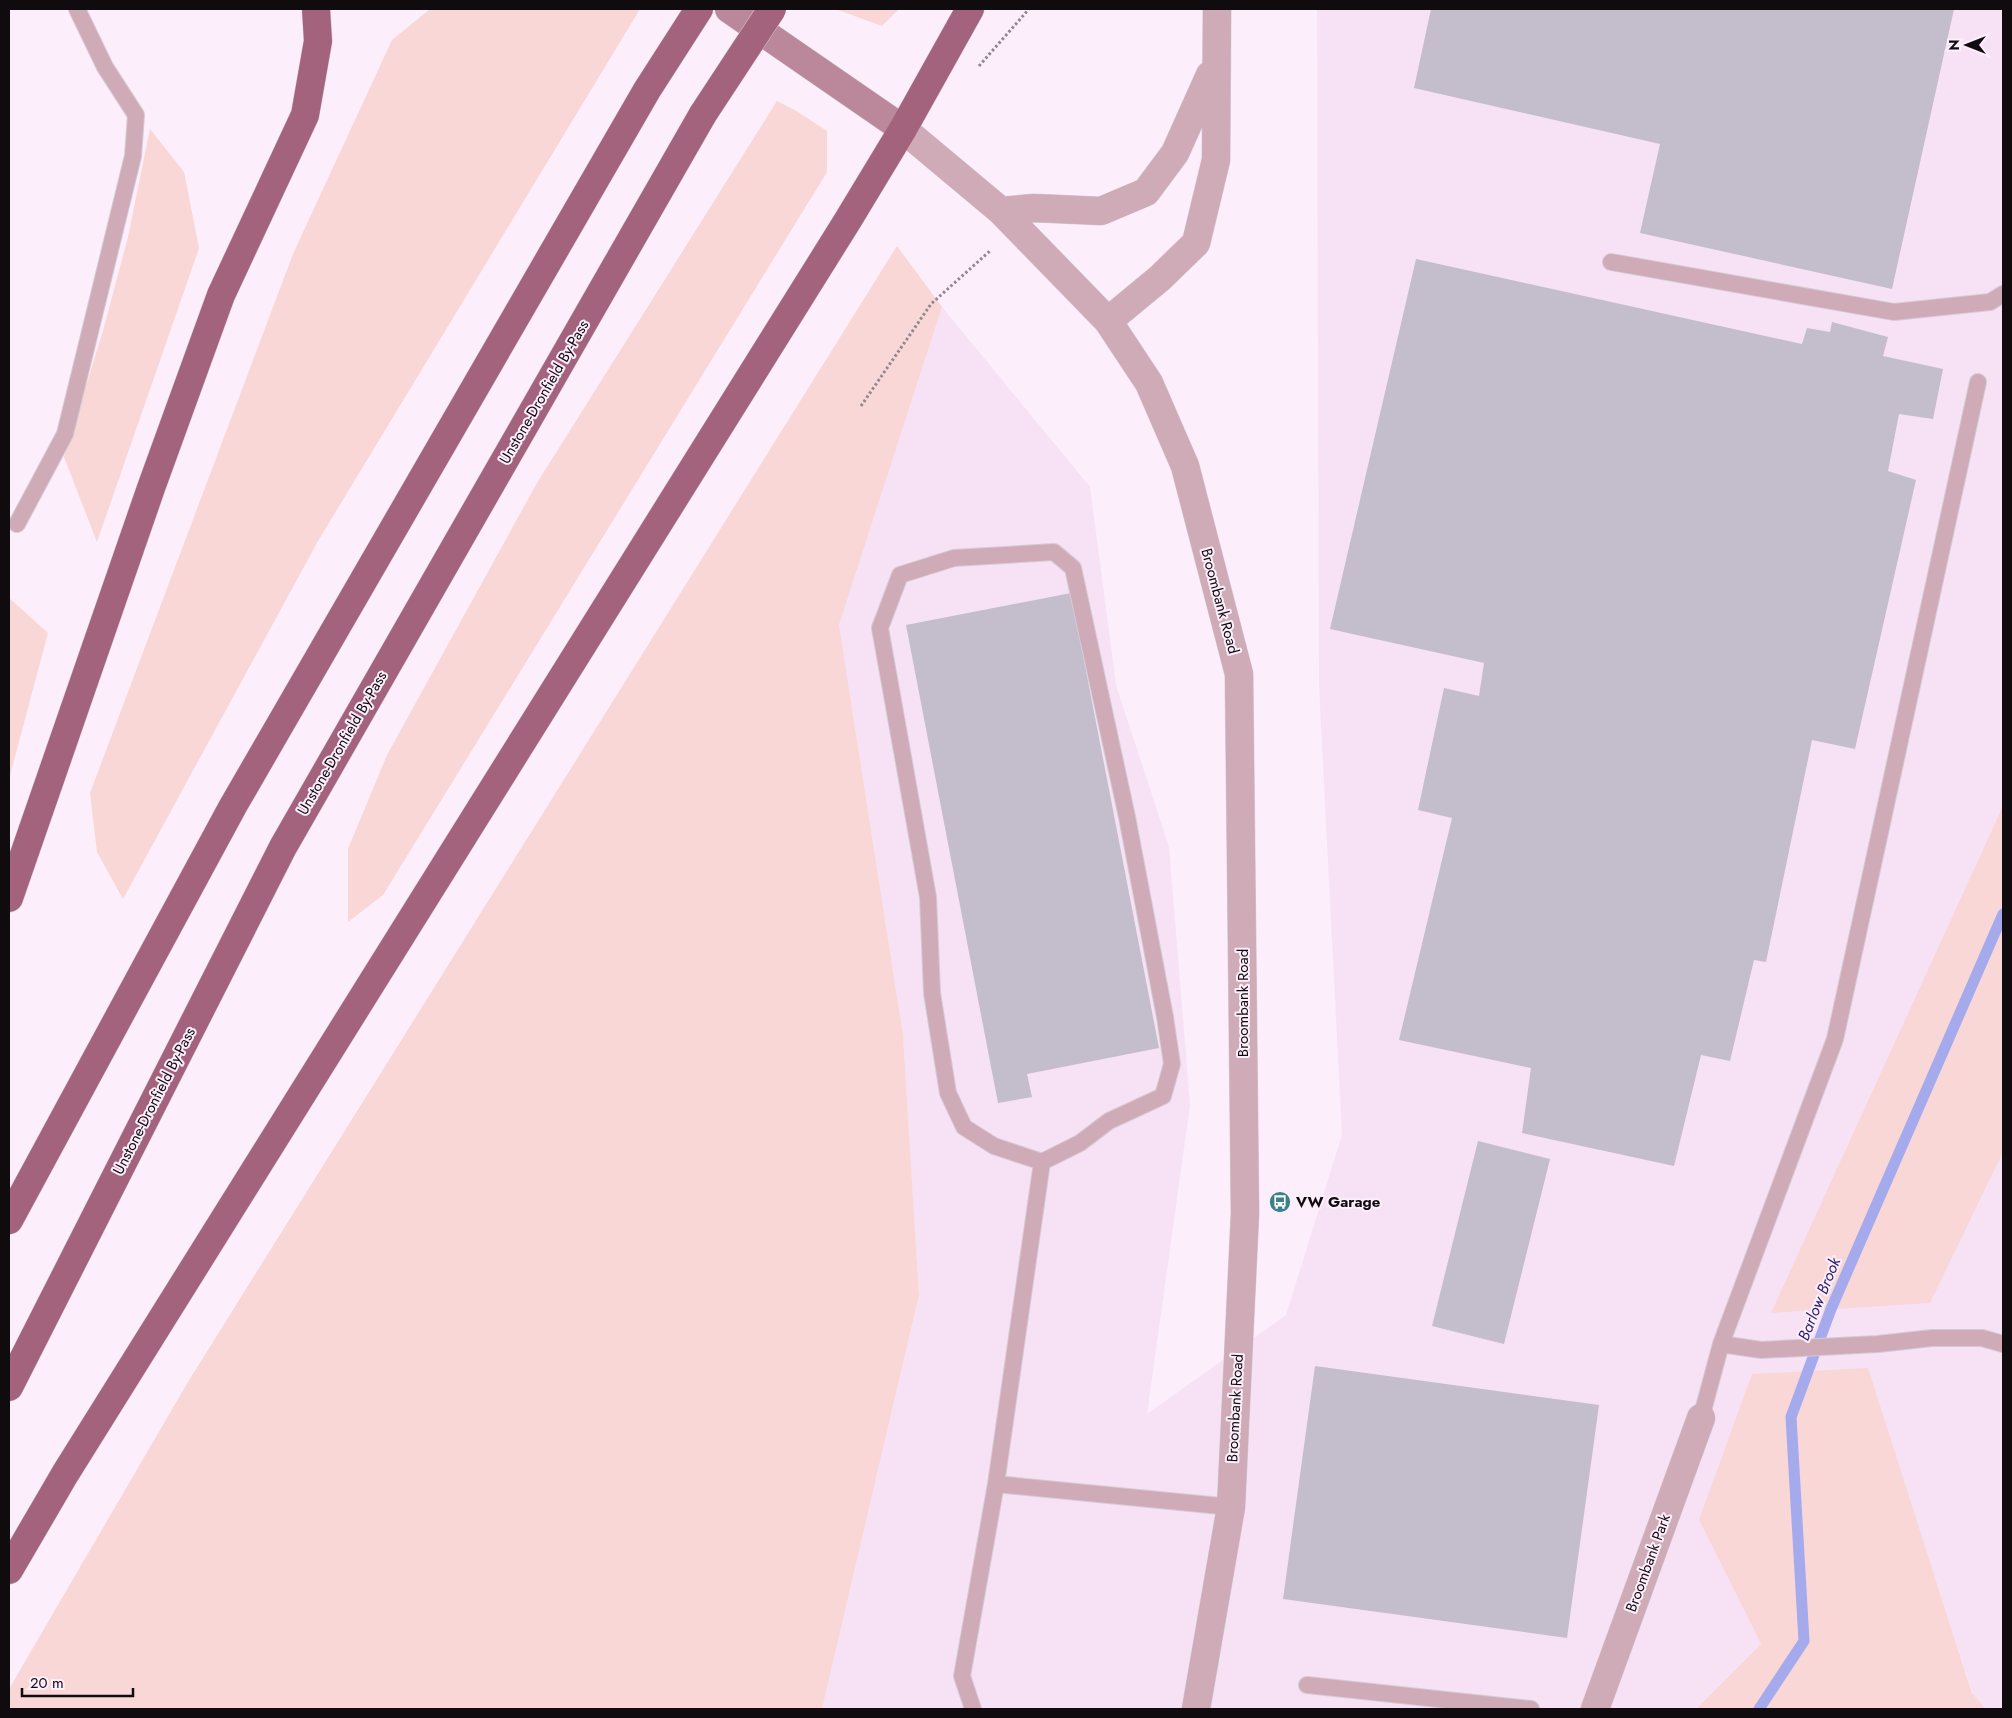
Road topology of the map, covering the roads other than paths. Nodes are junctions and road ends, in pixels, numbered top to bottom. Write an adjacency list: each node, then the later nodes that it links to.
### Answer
1 (77, 9): 15 (lane)
2 (316, 9): 16 (highway)
3 (699, 9): 18 (highway)
4 (729, 9): 9 (main road)
5 (772, 9): 21 (highway, Unstone-Dronfield By-Pass, bridge)
6 (970, 9): 9 (highway)
7 (1217, 9): 8 (street)
8 (1215, 64): 10 (street); 13 (street)
9 (903, 129): 10 (street, Broombank Road); 25 (highway)
10 (1008, 219): 13 (street, Broombank Road)
11 (1611, 262): 12 (lane)
12 (2003, 294)
13 (1108, 321): 24 (street, Broombank Road)
14 (1978, 382): 19 (lane)
15 (17, 524)
16 (9, 898)
17 (1042, 1162): 17 (lane); 23 (lane)
18 (9, 1220)
19 (1721, 1344): 20 (lane); 22 (lane)
20 (2003, 1344)
21 (9, 1387)
22 (1700, 1418): 30 (street, Broombank Park)
23 (996, 1484): 24 (lane); 27 (lane)
24 (1230, 1507): 28 (street, Broombank Road)
25 (9, 1570)
26 (1307, 1685): 29 (lane)
27 (973, 1709)
28 (1196, 1709)
29 (1531, 1709)
30 (1595, 1709)

